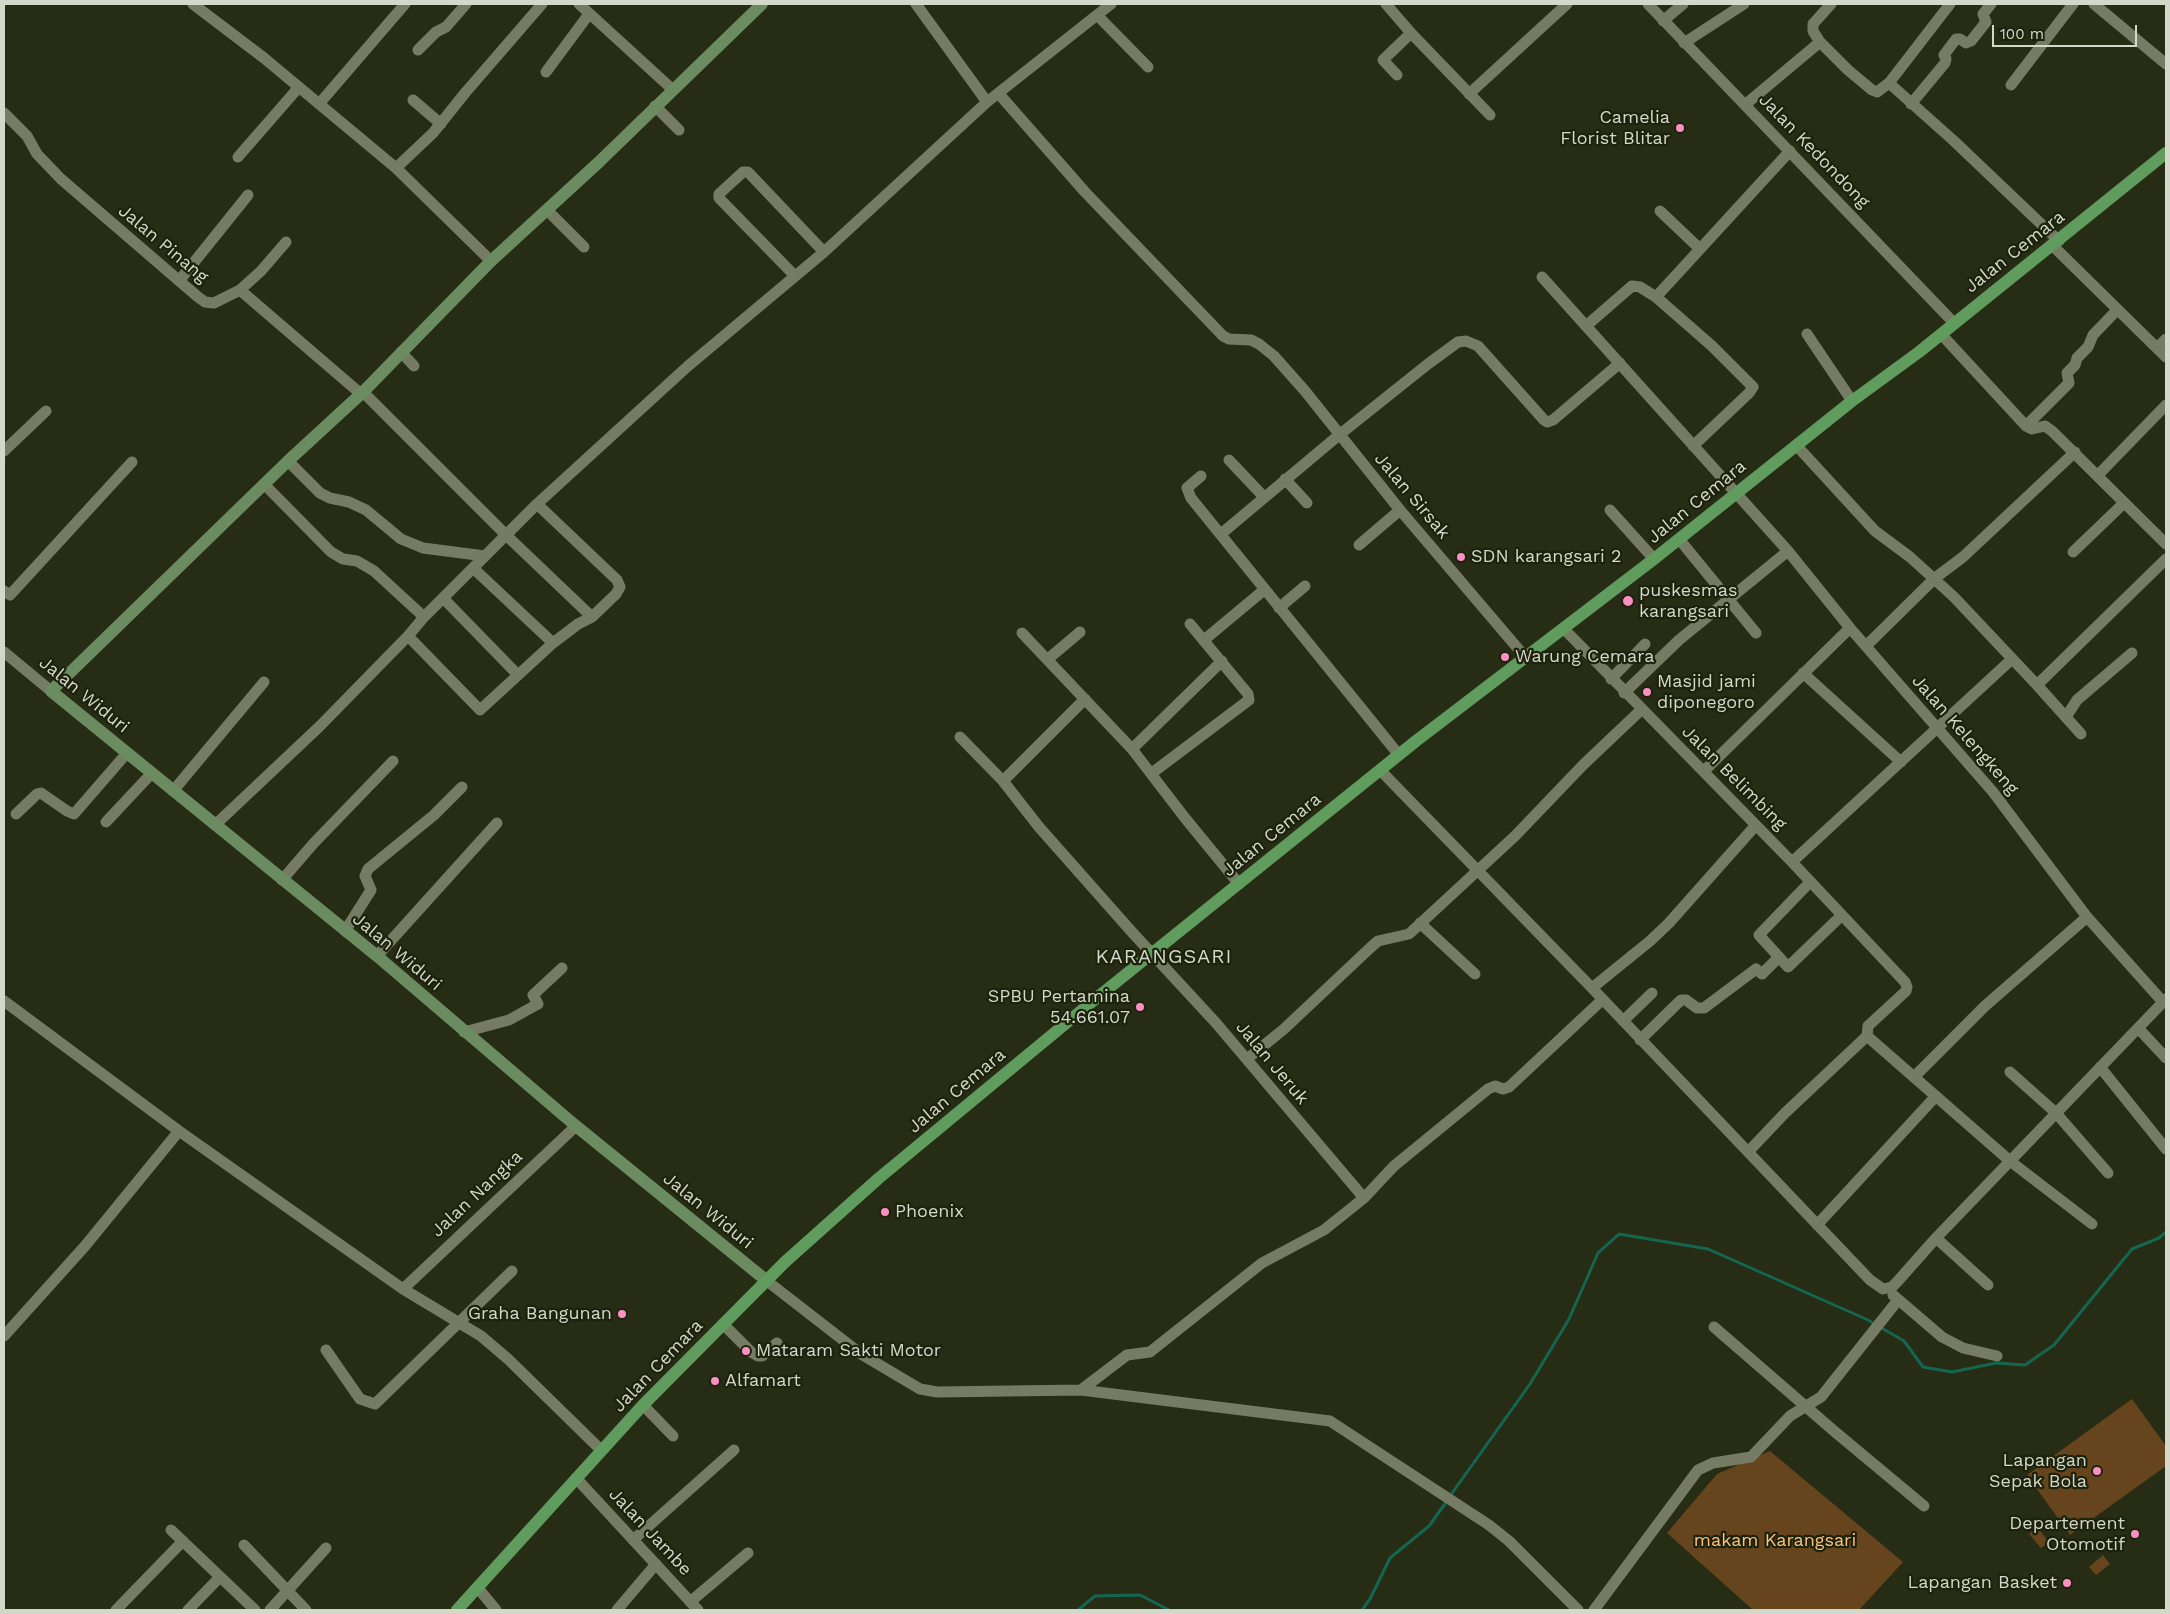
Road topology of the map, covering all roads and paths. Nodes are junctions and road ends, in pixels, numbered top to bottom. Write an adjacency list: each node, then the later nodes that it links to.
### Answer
1 (193, 4): 32 (street)
2 (405, 4): 38 (street)
3 (466, 4): 25 (street)
4 (542, 4): 44 (street)
5 (579, 4): 19 (street)
6 (762, 4): 33 (main road)
7 (916, 4): 37 (street)
8 (1111, 4): 20 (street)
9 (1386, 4): 22 (street)
10 (1566, 4): 35 (street)
11 (1648, 4): 21 (street, Jalan Kedondong)
12 (1683, 4): 21 (street)
13 (1744, 4): 24 (street)
14 (1831, 4): 23 (street)
15 (1950, 4): 30 (street)
16 (1991, 4): 40 (street)
17 (2073, 4): 31 (street)
18 (2095, 4): 26 (street)
19 (589, 14): 28 (street); 33 (street)
20 (1097, 15): 27 (street); 34 (street)
21 (1664, 21): 24 (street, Jalan Kedondong)
22 (1410, 33): 29 (street); 35 (street)
23 (1820, 42): 30 (street); 39 (street)
24 (1687, 46): 39 (street, Jalan Kedondong)
25 (418, 50)
26 (2166, 64)
27 (1148, 67)
28 (546, 72)
29 (1397, 74)
30 (1889, 83): 40 (street)
31 (2011, 85)
32 (299, 87): 38 (street); 48 (street)
33 (672, 89): 41 (main road)
34 (999, 94): 37 (street); 80 (street, Jalan Sirsak)
35 (1469, 94): 43 (street)
36 (413, 100): 44 (street)
37 (988, 102): 57 (street)
38 (319, 104): 49 (street)
39 (1746, 104): 46 (street, Jalan Kedondong)
40 (1911, 104): 54 (street)
41 (655, 106): 45 (street); 51 (main road)
42 (4, 113): 61 (street, Jalan Pinang)
43 (1490, 115)
44 (441, 124): 49 (street)
45 (679, 130)
46 (1790, 151): 56 (street); 65 (street, Jalan Kedondong)
47 (2166, 153): 54 (main road, Jalan Cemara)
48 (238, 157)
49 (396, 168): 58 (street)
50 (248, 195): 61 (street)
51 (547, 210): 55 (street); 58 (main road)
52 (1660, 211): 56 (street)
53 (286, 242): 62 (street)
54 (2056, 243): 64 (street); 65 (main road, Jalan Cemara)
55 (584, 246)
56 (1700, 249): 63 (street)
57 (824, 252): 59 (street); 59 (street)
58 (491, 261): 71 (main road)
59 (795, 276): 96 (street)
60 (1542, 277): 66 (street, Jalan Kelengkeng)
61 (178, 281): 62 (street, Jalan Pinang)
62 (240, 290): 75 (street)
63 (1656, 297): 66 (street); 82 (street)
64 (2117, 310): 70 (street); 79 (street)
65 (1954, 323): 68 (main road, Jalan Cemara)
66 (1586, 326): 73 (street, Jalan Kelengkeng)
67 (1807, 334): 76 (street)
68 (1940, 334): 76 (main road, Jalan Cemara); 79 (street)
69 (2166, 339): 70 (street)
70 (2157, 348): 72 (street)
71 (401, 352): 74 (street); 75 (main road)
72 (2166, 357)
73 (1620, 362): 80 (street); 82 (street, Jalan Kelengkeng)
74 (414, 366)
75 (362, 393): 86 (main road); 100 (street)
76 (1852, 402): 81 (main road, Jalan Cemara)
77 (2166, 405): 88 (street)
78 (46, 411): 83 (street)
79 (2026, 426): 84 (street)
80 (1339, 435): 90 (street); 97 (street, Jalan Sirsak)
81 (1796, 445): 92 (main road, Jalan Cemara); 110 (street)
82 (1693, 446): 92 (street, Jalan Kelengkeng)
83 (4, 451)
84 (2075, 452): 88 (street); 110 (street)
85 (1229, 460): 93 (street)
86 (288, 461): 91 (main road); 106 (street)
87 (132, 462): 113 (street)
88 (2098, 474): 95 (street)
89 (1201, 476): 99 (street)
90 (1285, 479): 93 (street); 94 (street)
91 (264, 484): 118 (street); 141 (main road)
92 (1737, 493): 101 (main road, Jalan Cemara); 104 (street, Jalan Kelengkeng)
93 (1264, 497): 99 (street)
94 (1308, 502)
95 (2124, 503): 102 (street); 105 (street)
96 (537, 504): 100 (street); 117 (street)
97 (1400, 510): 103 (street); 131 (street, Jalan Sirsak)
98 (1610, 510): 107 (street)
99 (1221, 534): 112 (street)
100 (506, 535): 106 (street); 117 (street)
101 (1679, 539): 107 (main road, Jalan Cemara); 115 (street)
102 (2166, 544)
103 (1359, 545)
104 (1788, 551): 115 (street); 120 (street, Jalan Kelengkeng)
105 (2073, 552)
106 (485, 556): 109 (street)
107 (1654, 559): 121 (main road, Jalan Cemara)
108 (2166, 559): 140 (street)
109 (473, 568): 114 (street); 127 (street)
110 (1935, 578): 129 (street); 134 (street)
111 (1305, 586): 116 (street)
112 (1264, 590): 116 (street); 126 (street)
113 (4, 591)
114 (443, 598): 118 (street); 137 (street)
115 (1727, 599): 123 (street); 142 (street)
116 (1279, 608): 151 (street)
117 (592, 617): 127 (street)
118 (424, 618): 125 (street)
119 (1190, 624): 126 (street)
120 (1850, 628): 129 (street, Jalan Kelengkeng); 136 (street)
121 (1564, 629): 131 (main road, Jalan Cemara); 138 (street, Jalan Belimbing)
122 (1080, 632): 133 (street)
123 (1756, 633)
124 (1022, 634): 133 (street)
125 (408, 636): 137 (street); 164 (street)
126 (1204, 640): 135 (street)
127 (554, 643): 137 (street)
128 (1645, 644): 138 (street)
129 (1866, 646): 146 (street, Jalan Kelengkeng)
130 (2132, 653): 145 (street)
131 (1526, 658): 151 (main road, Jalan Cemara)
132 (6, 659): 141 (street, Jalan Widuri)
133 (1048, 659): 143 (street)
134 (2012, 659): 140 (street); 146 (street)
135 (1222, 661): 149 (street); 157 (street)
136 (1804, 673): 153 (street); 155 (street)
137 (518, 675)
138 (1611, 679): 142 (street, Jalan Belimbing)
139 (264, 682): 160 (street)
140 (2037, 685): 145 (street)
141 (52, 691): 150 (main road, Jalan Widuri)
142 (1624, 693): 144 (street, Jalan Belimbing)
143 (1085, 698): 149 (street); 158 (street)
144 (1641, 710): 155 (street, Jalan Belimbing); 167 (street)
145 (2066, 717): 147 (street)
146 (1937, 729): 153 (street); 172 (street, Jalan Kelengkeng)
147 (2081, 734)
148 (960, 736): 158 (street, Jalan Jeruk)
149 (1132, 749): 157 (street)
150 (127, 753): 156 (main road, Jalan Widuri); 161 (street)
151 (1399, 755): 154 (main road, Jalan Cemara)
152 (393, 761): 168 (street)
153 (1901, 762): 166 (street)
154 (1381, 770): 167 (street); 170 (main road, Jalan Cemara)
155 (1704, 771): 165 (street, Jalan Belimbing)
156 (152, 773): 160 (main road, Jalan Widuri); 162 (street)
157 (1152, 773): 170 (street)
158 (1002, 781): 175 (street, Jalan Jeruk)
159 (462, 787): 174 (street)
160 (174, 791): 164 (main road, Jalan Widuri)
161 (16, 814)
162 (106, 822)
163 (497, 823): 176 (street)
164 (214, 825): 168 (main road, Jalan Widuri)
165 (1756, 825): 166 (street, Jalan Belimbing); 180 (street)
166 (1792, 862): 169 (street, Jalan Belimbing)
167 (1477, 870): 173 (street); 180 (street)
168 (282, 880): 174 (main road, Jalan Widuri)
169 (1810, 882): 171 (street, Jalan Belimbing); 177 (street)
170 (1239, 884): 175 (main road, Jalan Cemara)
171 (1841, 916): 177 (street); 188 (street, Jalan Belimbing)
172 (2087, 917): 183 (street, Jalan Kelengkeng); 194 (street)
173 (1420, 923): 179 (street); 191 (street)
174 (345, 931): 176 (main road, Jalan Widuri)
175 (1152, 954): 191 (street, Jalan Jeruk); 208 (main road, Jalan Cemara)
176 (377, 956): 187 (main road, Jalan Widuri)
177 (1779, 957): 189 (street)
178 (562, 968): 187 (street)
179 (1475, 974)
180 (1592, 988): 182 (street)
181 (1652, 993): 185 (street)
182 (1602, 1000): 185 (street); 203 (street)
183 (2164, 1000): 186 (street)
184 (4, 1001): 198 (street)
185 (1623, 1021): 189 (street)
186 (2138, 1028): 190 (street); 192 (street)
187 (464, 1032): 197 (main road, Jalan Widuri)
188 (1867, 1036): 194 (street); 200 (street)
189 (1642, 1042): 200 (street)
190 (2166, 1058)
191 (1248, 1059): 203 (street, Jalan Jeruk)
192 (2100, 1067): 196 (street); 199 (street)
193 (2010, 1072): 196 (street)
194 (1914, 1077): 195 (street)
195 (1936, 1096): 201 (street); 205 (street)
196 (2056, 1114): 201 (street); 202 (street)
197 (576, 1126): 208 (main road, Jalan Widuri); 210 (street, Jalan Nangka)
198 (180, 1130): 210 (street); 216 (street)
199 (2166, 1149)
200 (1748, 1152): 205 (street)
201 (2010, 1161): 204 (street); 206 (street)
202 (2108, 1173)
203 (1364, 1198): 220 (street)
204 (2092, 1224)
205 (1817, 1225): 211 (street)
206 (1936, 1238): 209 (street); 211 (street)
207 (512, 1271): 213 (street)
208 (767, 1280): 214 (main road, Jalan Cemara); 220 (street)
209 (1988, 1285)
210 (403, 1289): 213 (street)
211 (1887, 1289): 212 (street)
212 (1898, 1300): 219 (street); 222 (street)
213 (458, 1321): 218 (street); 224 (street)
214 (723, 1324): 217 (street); 221 (main road, Jalan Cemara)
215 (1714, 1327): 222 (street)
216 (4, 1336)
217 (777, 1343)
218 (326, 1350)
219 (1997, 1356)
220 (1081, 1390): 247 (street)
221 (644, 1405): 223 (street); 224 (main road, Jalan Cemara)
222 (1806, 1406): 227 (street); 248 (street)
223 (673, 1436)
224 (601, 1450): 226 (main road, Jalan Cemara)
225 (734, 1450): 229 (street)
226 (576, 1478): 229 (street, Jalan Jambe); 236 (main road, Jalan Cemara)
227 (1924, 1506)
228 (171, 1530): 230 (street)
229 (633, 1540): 234 (street, Jalan Jambe)
230 (183, 1541): 235 (street); 239 (street)
231 (244, 1546): 237 (street)
232 (326, 1548): 237 (street)
233 (748, 1553): 238 (street)
234 (656, 1564): 238 (street, Jalan Jambe); 246 (street)
235 (220, 1577): 240 (street); 241 (street)
236 (478, 1588): 244 (main road, Jalan Cemara); 245 (street)
237 (288, 1590): 242 (street); 243 (street)
238 (694, 1606)
239 (116, 1610)
240 (188, 1610)
241 (255, 1610)
242 (270, 1610)
243 (306, 1610)
244 (457, 1610)
245 (496, 1610)
246 (617, 1610)
247 (1578, 1610)
248 (1594, 1610)

